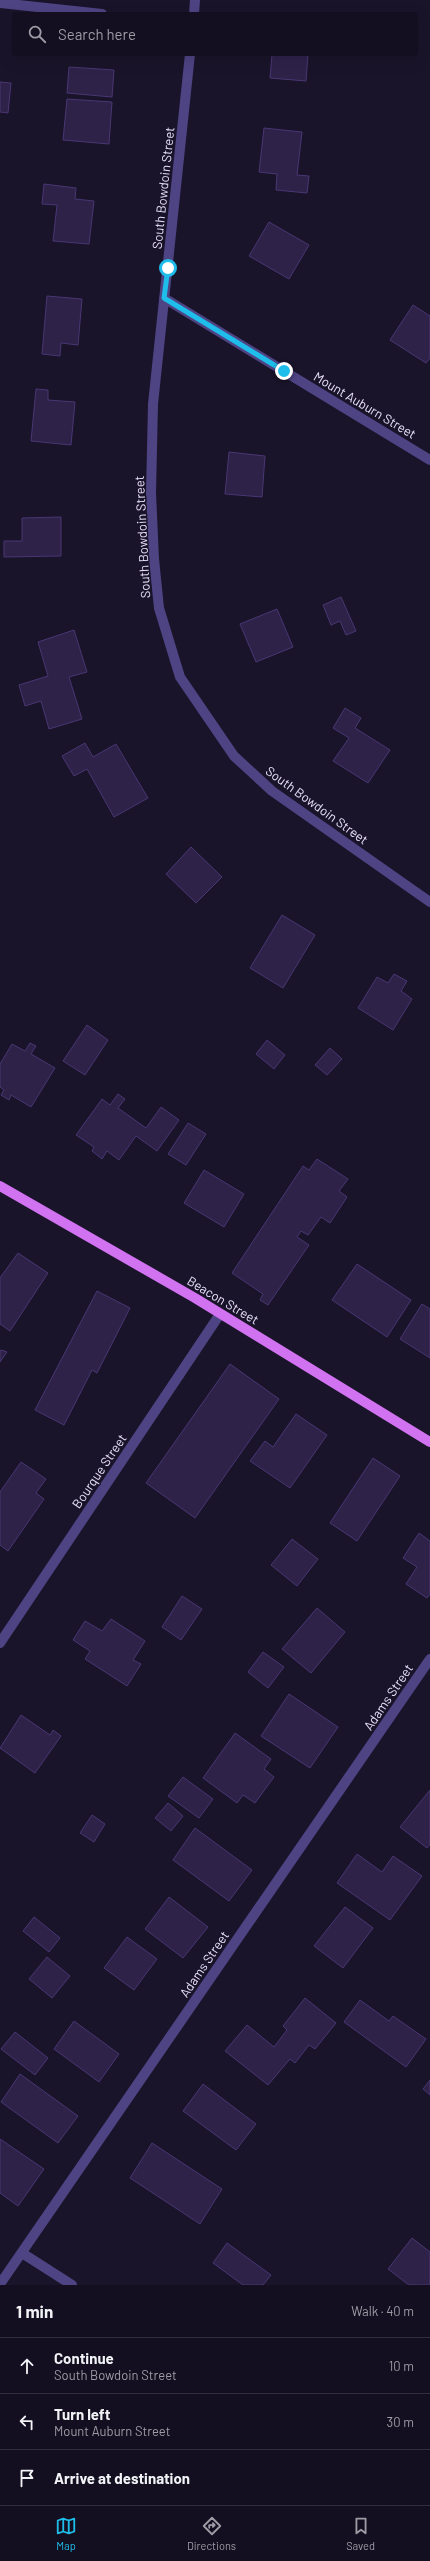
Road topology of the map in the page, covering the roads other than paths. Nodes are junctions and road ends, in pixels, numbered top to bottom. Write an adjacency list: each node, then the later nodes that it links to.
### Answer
1 (195, 0): 4 (street)
2 (0, 3): 3 (street)
3 (83, 12)
4 (194, 12)
5 (190, 56): 6 (street, South Bowdoin Street)
6 (164, 298): 7 (street, Mount Auburn Street); 8 (street, South Bowdoin Street)
7 (430, 460)
8 (430, 902)
9 (0, 1186): 10 (main road, Beacon Street)
10 (220, 1314): 11 (main road, Beacon Street); 12 (street, Bourque Street)
11 (430, 1442)
12 (0, 1643)
13 (430, 1658): 14 (street, Adams Street)
14 (22, 2253): 15 (street, Adams Street); 16 (street)
15 (0, 2284)
16 (72, 2285)

